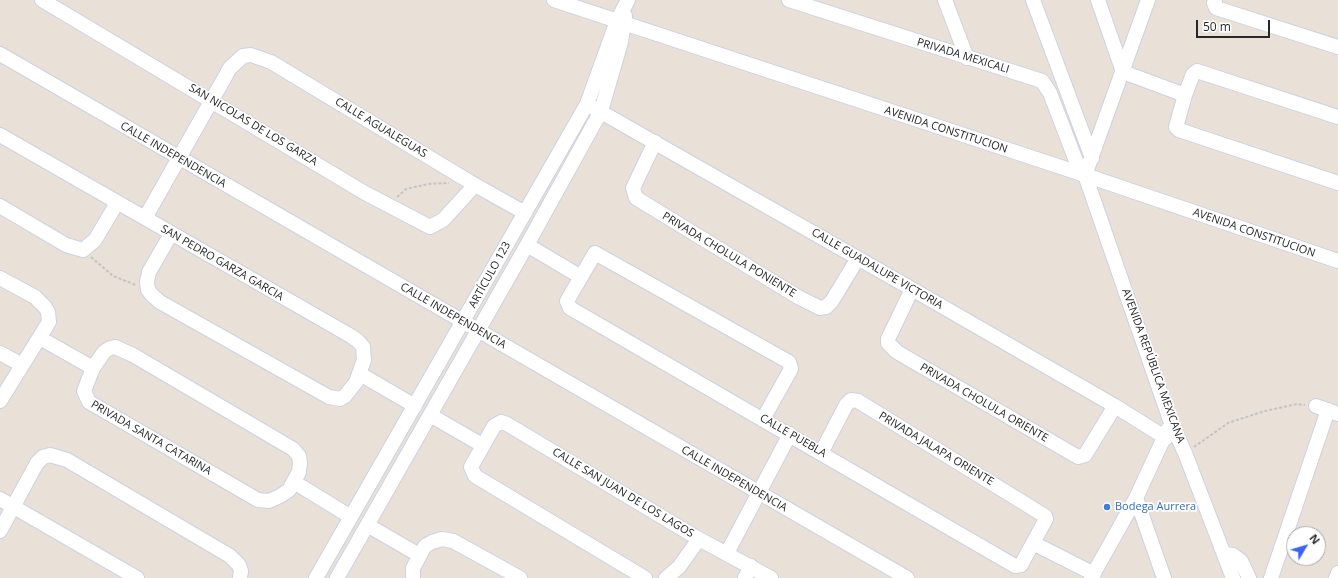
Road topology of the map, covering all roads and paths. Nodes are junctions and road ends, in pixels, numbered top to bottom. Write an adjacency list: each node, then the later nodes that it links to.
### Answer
1 (42, 0): 16 (street, SAN NICOLAS DE LOS GARZA)
2 (554, 0): 10 (street, AVENIDA CONSTITUCION)
3 (789, 0): 13 (street, PRIVADA MEXICALI)
4 (945, 0): 13 (street)
5 (1033, 0): 23 (street)
6 (1098, 0): 14 (street)
7 (1148, 0): 14 (street)
8 (1215, 0): 11 (street)
9 (626, 3): 10 (street, ARTÍCULO 123)
10 (621, 22): 17 (street, ARTÍCULO 123); 18 (street, ARTÍCULO 123); 24 (street, AVENIDA CONSTITUCION)
11 (1338, 47)
12 (0, 54): 22 (street, CALLE INDEPENDENCIA)
13 (967, 58): 24 (street, PRIVADA MEXICALI)
14 (1123, 72): 15 (street); 23 (street)
15 (1185, 95): 19 (street); 26 (street)
16 (212, 101): 22 (street); 25 (street, CALLE AGUALEGUAS); 28 (street, SAN NICOLAS DE LOS GARZA)
17 (587, 104): 18 (street, CALLE GUADALUPE VICTORIA); 30 (street, ARTÍCULO 123)
18 (601, 111): 21 (street, CALLE GUADALUPE VICTORIA); 33 (street, ARTÍCULO 123)
19 (1338, 117)
20 (0, 135): 27 (street, SAN PEDRO GARZA GARCIA)
21 (655, 142): 35 (street, CALLE GUADALUPE VICTORIA); 35 (street, PRIVADA CHOLULA PONIENTE)
22 (178, 158): 31 (street); 41 (street, CALLE INDEPENDENCIA)
23 (1092, 158): 24 (street)
24 (1083, 175): 36 (street, AVENIDA CONSTITUCION); 54 (street, AVENIDA REPÚBLICA MEXICANA)
25 (472, 183): 28 (path); 28 (street, SAN NICOLAS DE LOS GARZA); 30 (street, CALLE AGUALEGUAS)
26 (1338, 183)
27 (118, 203): 31 (street, SAN PEDRO GARZA GARCIA); 34 (street)
28 (386, 205)
29 (0, 206): 34 (street)
30 (525, 213): 41 (street, ARTÍCULO 123)
31 (145, 218): 32 (street, SAN PEDRO GARZA GARCIA)
32 (171, 234): 40 (street); 47 (street, SAN PEDRO GARZA GARCIA)
33 (527, 245): 37 (street); 42 (street, ARTÍCULO 123)
34 (83, 250): 40 (path)
35 (858, 258): 39 (street, CALLE GUADALUPE VICTORIA)
36 (1338, 262)
37 (581, 277): 53 (street, CALLE PUEBLA); 53 (street)
38 (0, 278): 43 (street)
39 (912, 289): 50 (street, CALLE GUADALUPE VICTORIA); 50 (street, PRIVADA CHOLULA ORIENTE)
40 (148, 290): 47 (street)
41 (464, 322): 42 (street, CALLE INDEPENDENCIA); 49 (street, ARTÍCULO 123)
42 (478, 331): 52 (street, ARTÍCULO 123); 61 (street, CALLE INDEPENDENCIA)
43 (40, 338): 45 (street); 46 (street)
44 (0, 353): 45 (street)
45 (22, 366): 48 (street)
46 (94, 368): 60 (street, PRIVADA SANTA CATARINA); 60 (street, PRIVADA SANTA CATARINA)
47 (360, 374): 49 (street)
48 (0, 401)
49 (415, 406): 65 (street, ARTÍCULO 123)
50 (1115, 406): 56 (street, CALLE GUADALUPE VICTORIA)
51 (1328, 410): 59 (path); 89 (street)
52 (430, 415): 57 (street); 66 (street, ARTÍCULO 123)
53 (763, 419): 55 (street, CALLE PUEBLA)
54 (1170, 420): 56 (street); 59 (street, AVENIDA REPÚBLICA MEXICANA)
55 (790, 434): 58 (street, CALLE PUEBLA); 61 (street)
56 (1166, 438): 62 (street)
57 (482, 445): 68 (street, CALLE SAN JUAN DE LOS LAGOS); 82 (street)
58 (821, 453): 69 (street, CALLE PUEBLA); 69 (street, PRIVADA JALAPA ORIENTE)
59 (1185, 453): 71 (street, AVENIDA REPÚBLICA MEXICANA)
60 (294, 482): 65 (street)
61 (759, 493): 70 (street); 85 (street, CALLE INDEPENDENCIA)
62 (1136, 498): 75 (street); 86 (street)
63 (0, 499): 64 (street)
64 (13, 506): 67 (street); 76 (street); 77 (street)
65 (351, 517): 78 (street, ARTÍCULO 123)
66 (368, 526): 72 (street); 79 (street, ARTÍCULO 123)
67 (0, 531)
68 (699, 539): 70 (street, CALLE SAN JUAN DE LOS LAGOS); 83 (street)
69 (1033, 543): 75 (street)
70 (727, 553): 73 (street, CALLE SAN JUAN DE LOS LAGOS)
71 (1224, 554): 87 (street, AVENIDA REPÚBLICA MEXICANA); 88 (street)
72 (419, 555): 80 (street); 81 (street)
73 (748, 572): 84 (street, CALLE SAN JUAN DE LOS LAGOS)
74 (1338, 573): 90 (street)
75 (1092, 576)
76 (137, 578)
77 (240, 578)
78 (316, 578)
79 (337, 578)
80 (413, 578)
81 (520, 578)
82 (645, 578)
83 (666, 578)
84 (771, 578)
85 (907, 578)
86 (1164, 578)
87 (1233, 578)
88 (1249, 578)
89 (1271, 578)
90 (1336, 578)

